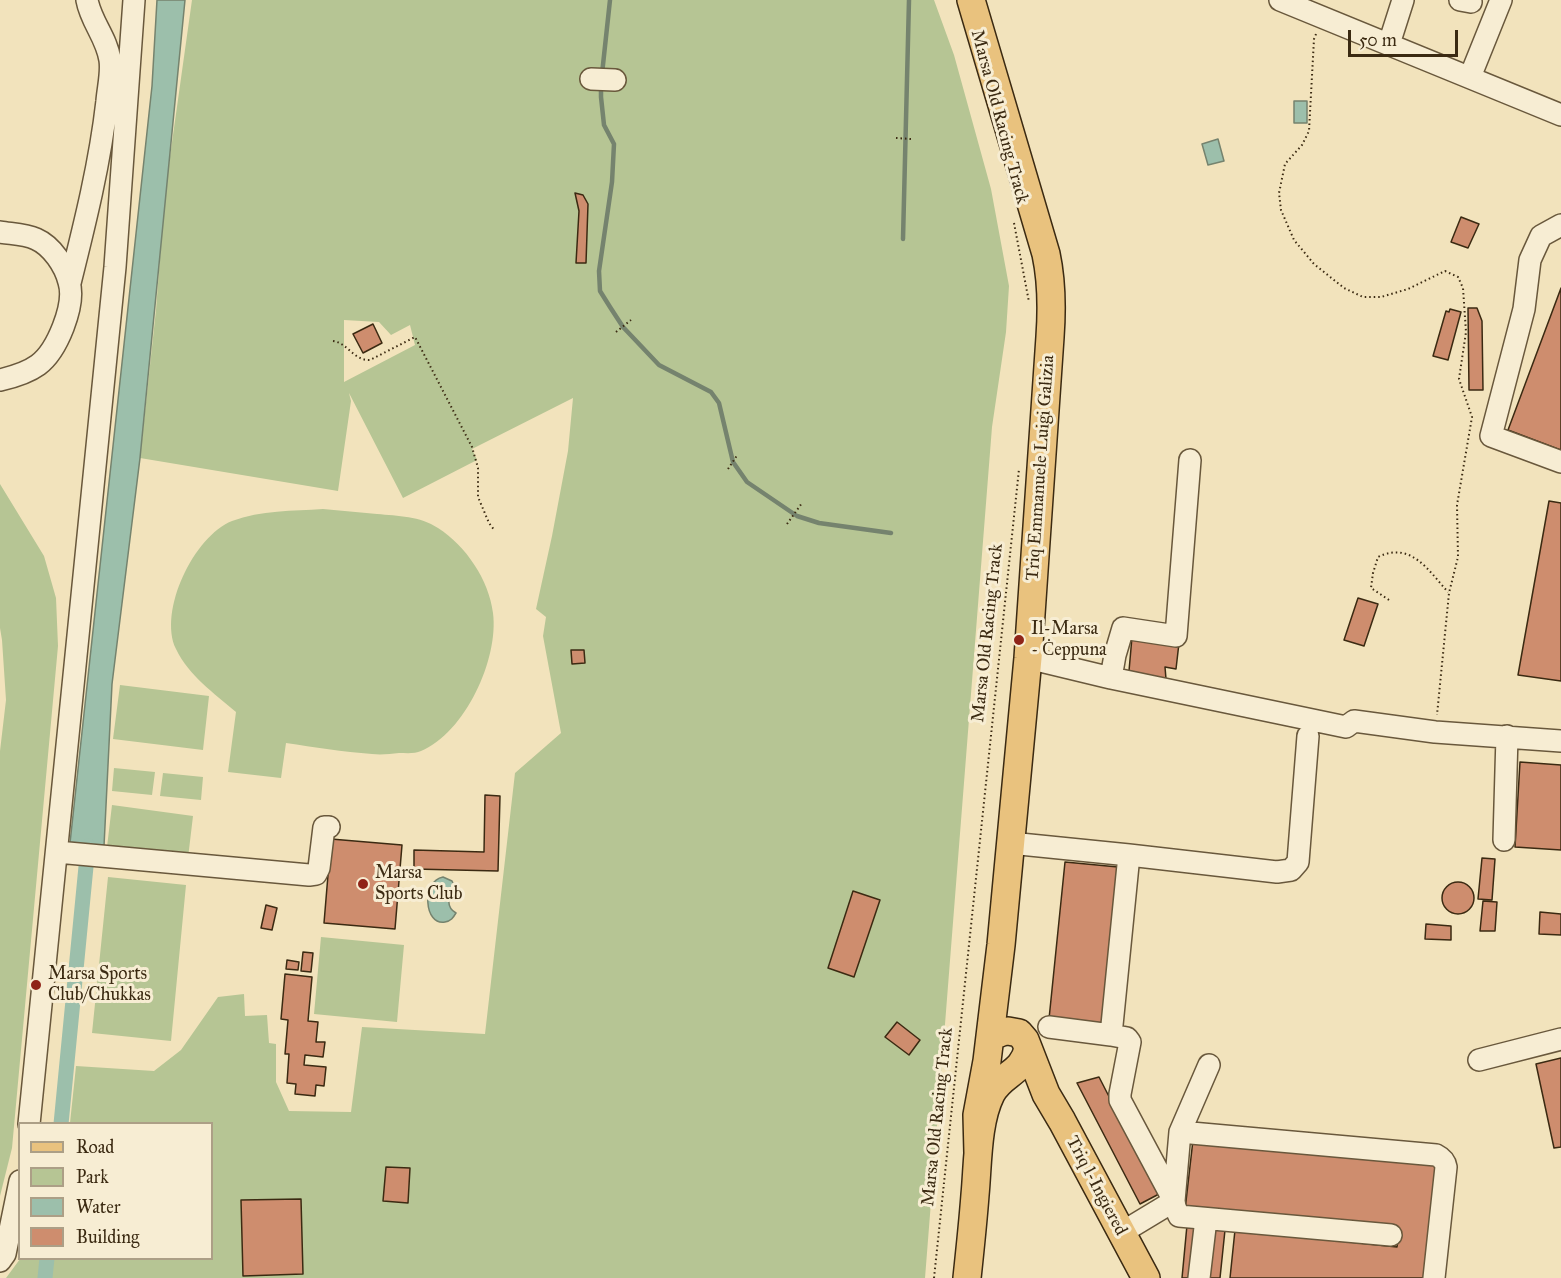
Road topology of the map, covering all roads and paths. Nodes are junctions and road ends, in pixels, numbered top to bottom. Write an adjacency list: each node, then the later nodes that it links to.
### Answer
1 (87, 0): 9 (street)
2 (134, 0): 9 (street)
3 (971, 0): 35 (main road, Triq Emmanuele Luigi Galizia)
4 (1280, 0): 7 (street)
5 (1403, 0): 8 (street)
6 (1501, 0): 10 (street)
7 (1323, 17): 8 (street); 33 (path)
8 (1389, 44): 10 (street)
9 (120, 62): 19 (street); 44 (street)
10 (1470, 77): 13 (street)
11 (591, 79): 12 (street)
12 (615, 80)
13 (1561, 114)
14 (896, 138): 15 (path)
15 (911, 139)
16 (1013, 221): 20 (path, Marsa Old Racing Track)
17 (1561, 225): 27 (street)
18 (0, 232): 19 (street)
19 (70, 283): 24 (street)
20 (1029, 302)
21 (631, 320): 22 (path)
22 (616, 332)
23 (333, 341): 32 (path)
24 (0, 380)
25 (738, 454): 29 (path)
26 (1190, 460): 36 (street)
27 (1561, 462)
28 (1019, 467): 62 (path, Marsa Old Racing Track)
29 (728, 469)
30 (802, 503): 31 (path)
31 (787, 524)
32 (495, 531)
33 (1449, 593): 34 (path); 37 (path)
34 (1389, 600)
35 (1028, 658): 36 (street); 43 (main road, Triq Emmanuele Luigi Galizia)
36 (1111, 678): 37 (street)
37 (1435, 732): 39 (street)
38 (1308, 736): 45 (street)
39 (1507, 736): 40 (street); 42 (street)
40 (1561, 741)
41 (329, 827): 44 (street)
42 (1504, 840)
43 (1010, 843): 45 (street); 49 (main road, Triq Emmanuele Luigi Galizia)
44 (57, 852): 53 (street)
45 (1129, 855): 47 (street)
46 (1049, 1027): 47 (street)
47 (1112, 1035): 57 (street)
48 (1561, 1040): 50 (street)
49 (1007, 1055): 52 (main road, Triq l-Ingiered); 56 (main road, Triq Emmanuele Luigi Galizia)
50 (1479, 1060)
51 (1209, 1065): 54 (street)
52 (1062, 1121): 56 (main road); 59 (main road, Triq l-Ingiered)
53 (29, 1122)
54 (1180, 1132): 57 (street); 66 (street)
55 (18, 1190): 61 (street)
56 (975, 1199): 63 (main road, Triq Emmanuele Luigi Galizia)
57 (1174, 1201): 58 (street); 59 (street)
58 (1206, 1219): 60 (street); 65 (street)
59 (1121, 1233): 64 (main road, Triq l-Ingiered)
60 (1391, 1235)
61 (0, 1262)
62 (934, 1278)
63 (967, 1278)
64 (1146, 1278)
65 (1199, 1278)
66 (1434, 1278)

